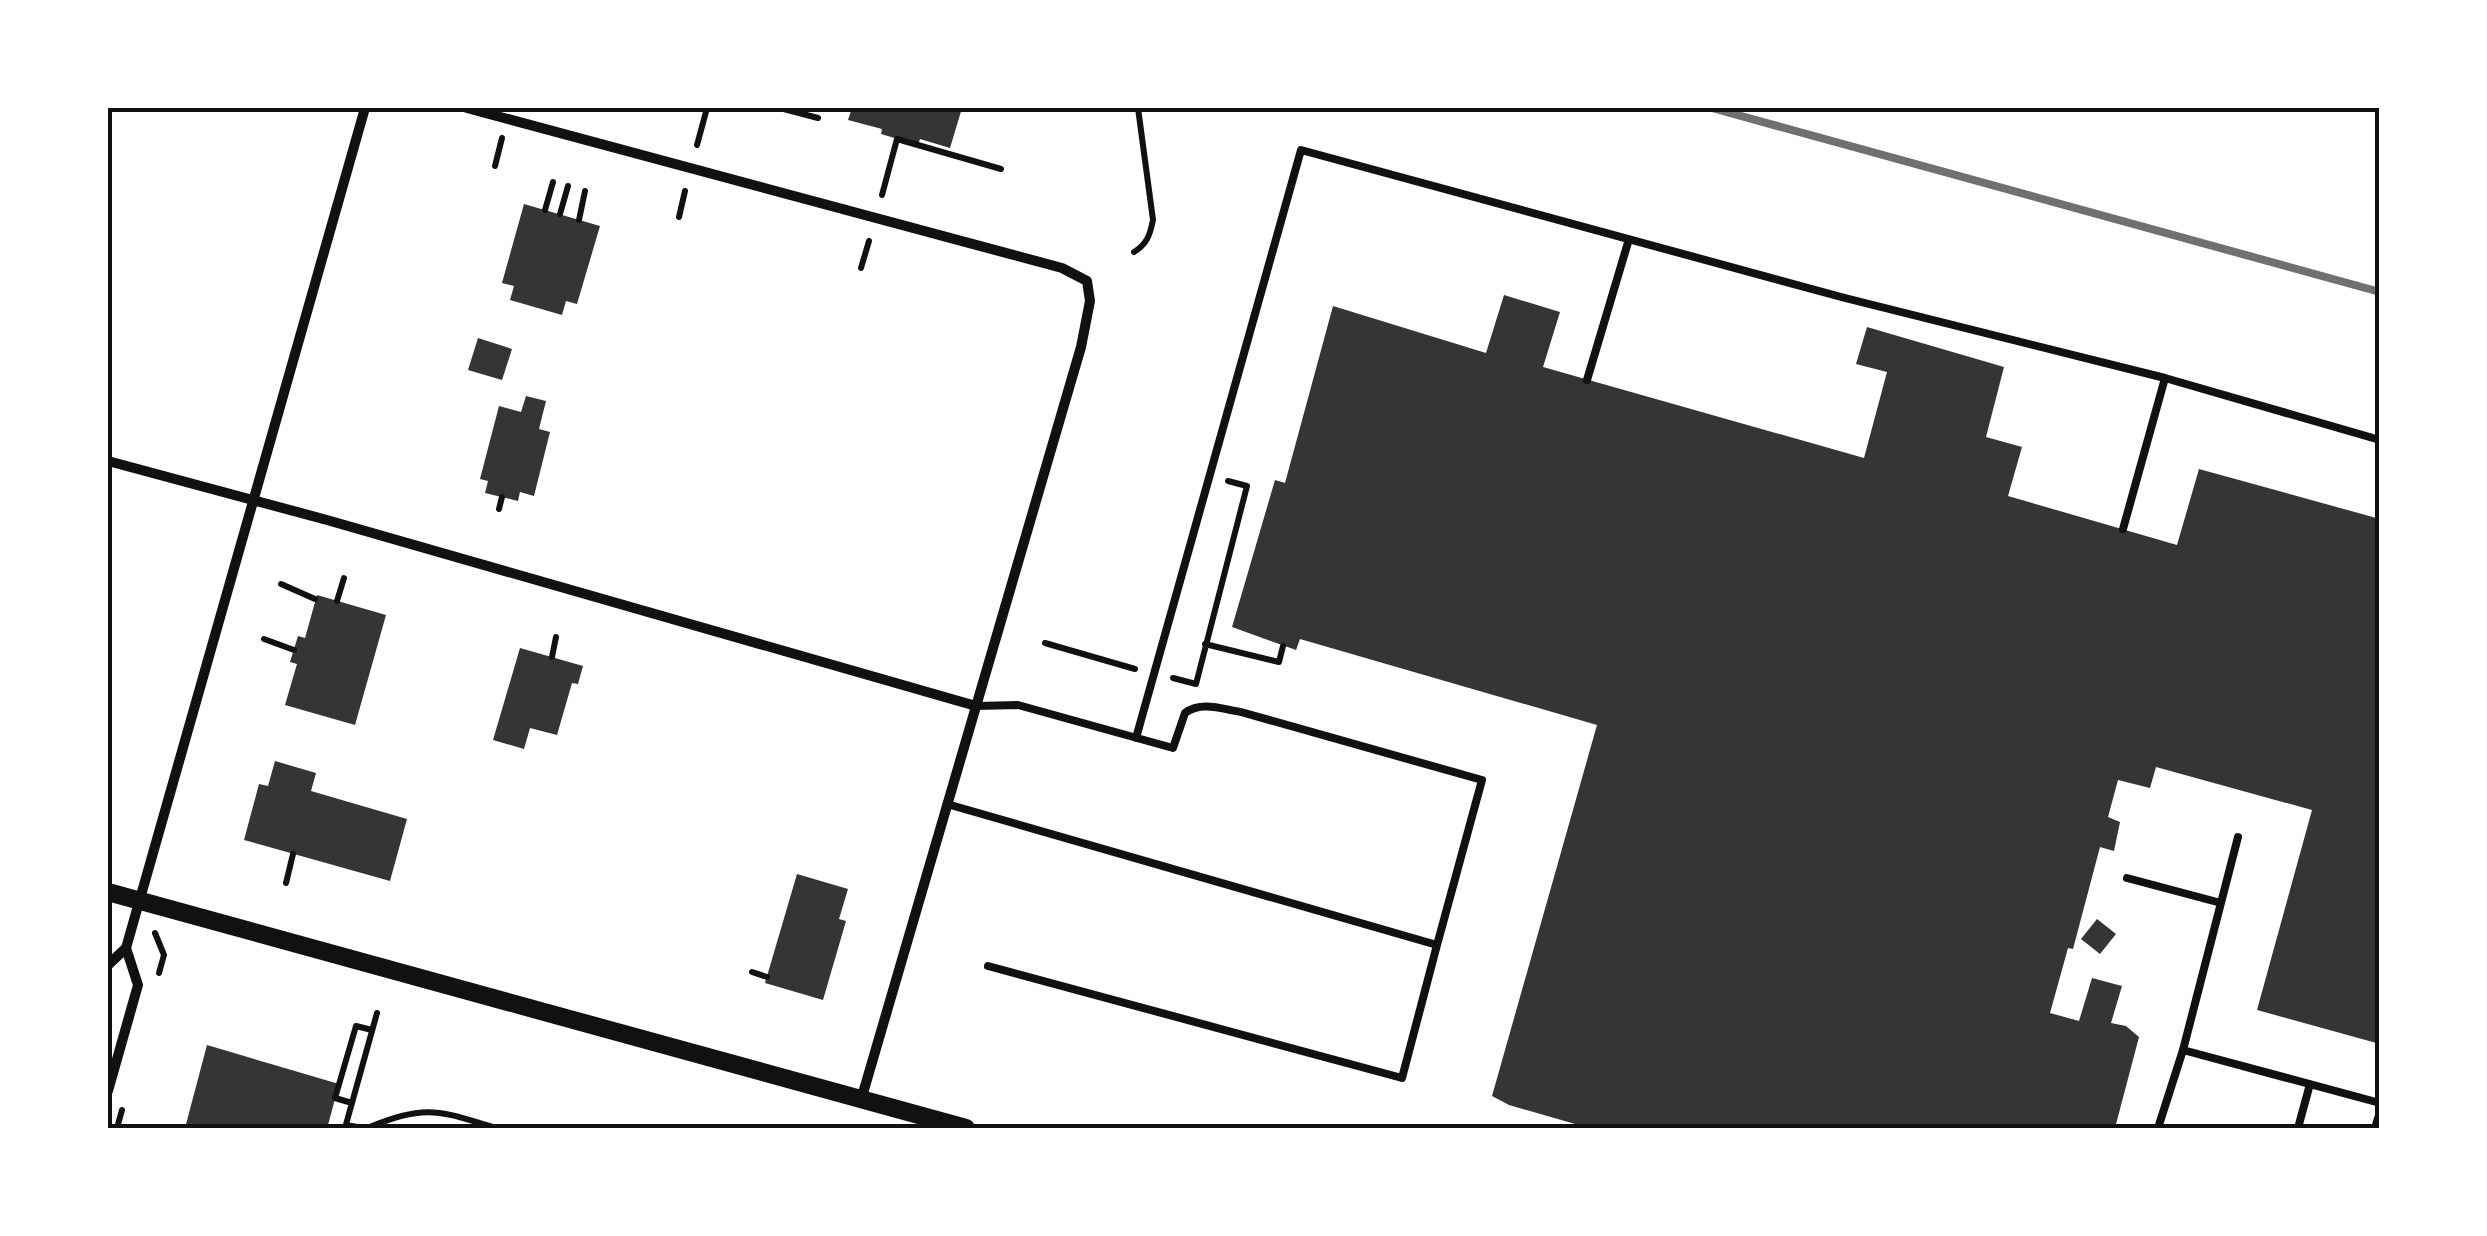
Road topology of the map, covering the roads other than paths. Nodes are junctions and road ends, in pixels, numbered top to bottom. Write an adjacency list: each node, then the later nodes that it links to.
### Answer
1 (365, 108): 8 (street)
2 (467, 108): 10 (street)
3 (1628, 239): 4 (lane); 5 (lane); 11 (lane)
4 (2165, 378): 6 (lane); 9 (lane)
5 (1587, 380)
6 (2380, 440)
7 (108, 461): 8 (street)
8 (254, 501): 10 (street); 16 (street)
9 (2123, 530)
10 (976, 706): 11 (lane); 12 (street)
11 (1136, 738): 18 (lane)
12 (947, 804): 18 (lane); 25 (street)
13 (2238, 837): 17 (lane)
14 (2128, 878): 17 (lane)
15 (108, 892): 16 (street)
16 (140, 902): 19 (street); 25 (street)
17 (2221, 903): 22 (lane)
18 (1438, 945): 21 (lane)
19 (126, 948): 20 (street); 24 (street)
20 (108, 964)
21 (988, 966)
22 (2183, 1050): 23 (lane); 29 (lane)
23 (2310, 1084): 26 (lane); 30 (lane)
24 (108, 1091)
25 (861, 1100): 28 (street)
26 (2380, 1103)
27 (2380, 1112): 31 (lane)
28 (966, 1128)
29 (2158, 1128)
30 (2298, 1128)
31 (2375, 1128)

